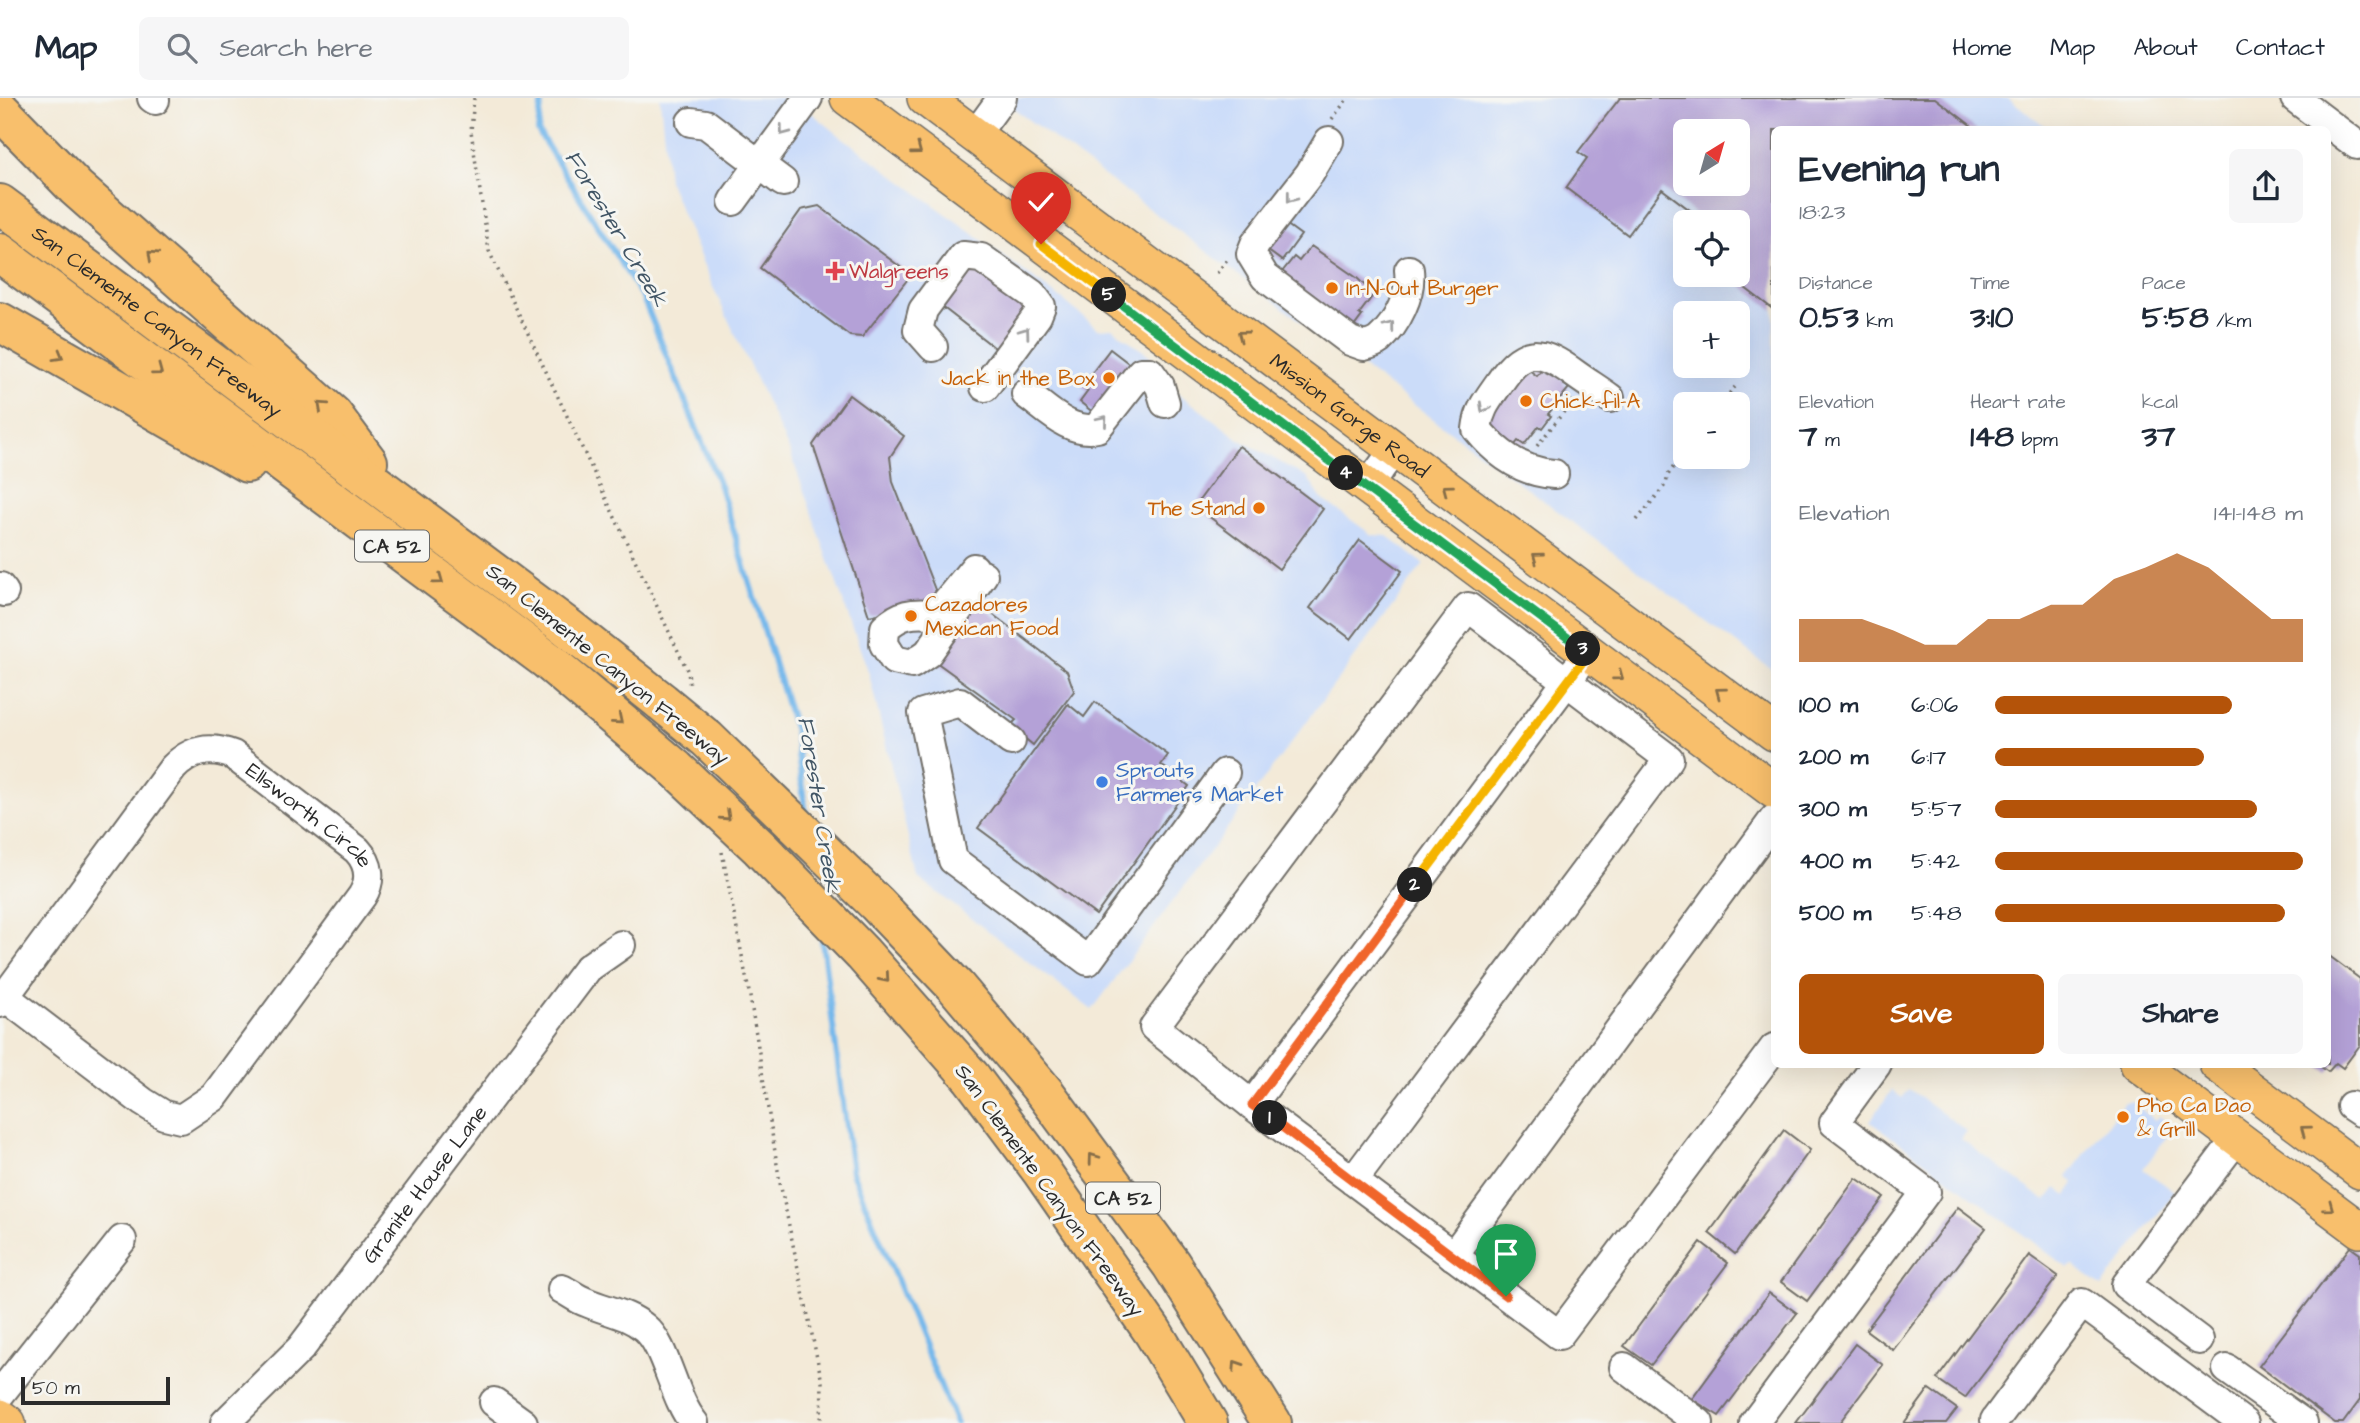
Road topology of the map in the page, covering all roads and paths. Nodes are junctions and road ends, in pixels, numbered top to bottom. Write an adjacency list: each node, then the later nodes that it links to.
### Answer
1 (808, 98): 11 (street, one-way to 11)
2 (848, 98): 32 (main road, one-way to 32)
3 (925, 98): 8 (main road, Mission Gorge Road)
4 (1002, 98): 8 (street)
5 (2295, 98): 10 (street)
6 (0, 110): 33 (highway, one-way to 6)
7 (691, 122): 11 (street)
8 (975, 135): 28 (main road, Mission Gorge Road, one-way to 8)
9 (1329, 141): 17 (street, one-way to 17)
10 (2357, 145)
11 (759, 164): 12 (street); 13 (street)
12 (783, 182)
13 (733, 201)
14 (0, 204): 33 (highway, San Clemente Canyon Freeway / CA 52)
15 (0, 253): 19 (highway, San Clemente Canyon Freeway / CA 52)
16 (0, 261): 19 (highway)
17 (1409, 270)
18 (0, 322): 35 (highway, one-way to 35)
19 (103, 330): 35 (highway, San Clemente Canyon Freeway / CA 52, one-way to 35)
20 (933, 347): 22 (street, one-way to 20)
21 (1587, 382): 26 (street); 29 (path); 29 (street, one-way to 29)
22 (985, 387)
23 (1735, 387): 24 (path)
24 (1731, 392)
25 (1026, 394): 27 (street, one-way to 27)
26 (1611, 398)
27 (1166, 403)
28 (1395, 449): 32 (street); 38 (main road, Mission Gorge Road, one-way to 28)
29 (1521, 467): 31 (street)
30 (1673, 468): 34 (path)
31 (1554, 474)
32 (1366, 488): 36 (main road)
33 (395, 497): 69 (highway, San Clemente Canyon Freeway / CA 52, one-way to 33, bridge)
34 (1637, 520)
35 (397, 549): 68 (highway, San Clemente Canyon Freeway / CA 52, one-way to 68, bridge)
36 (1589, 653): 37 (street); 41 (main road, one-way to 41)
37 (1566, 682): 49 (street); 49 (street); 52 (street)
38 (1771, 731)
39 (1011, 741): 40 (street)
40 (1225, 773)
41 (1771, 789)
42 (1771, 831): 55 (street)
43 (621, 945): 65 (street, Granite House Lane)
44 (2, 1000): 44 (street, Ellsworth Circle)
45 (1771, 1052): 55 (street)
46 (1874, 1068): 71 (street)
47 (2143, 1068): 50 (main road)
48 (2222, 1068): 51 (main road, one-way to 48)
49 (1252, 1105): 52 (street)
50 (2237, 1138): 53 (main road, one-way to 53); 57 (street)
51 (2360, 1171)
52 (1353, 1181): 55 (street)
53 (2360, 1230)
54 (122, 1240): 60 (street)
55 (1453, 1256)
56 (562, 1289): 67 (street)
57 (2199, 1340)
58 (1624, 1367): 70 (street)
59 (2227, 1369): 73 (street)
60 (0, 1394)
61 (494, 1402): 66 (street)
62 (0, 1416): 64 (main road)
63 (1995, 1420): 72 (street)
64 (9, 1423)
65 (225, 1423)
66 (523, 1423)
67 (694, 1423)
68 (1208, 1423)
69 (1272, 1423)
70 (1699, 1423)
71 (1754, 1423)
72 (2244, 1423)
73 (2303, 1423)

